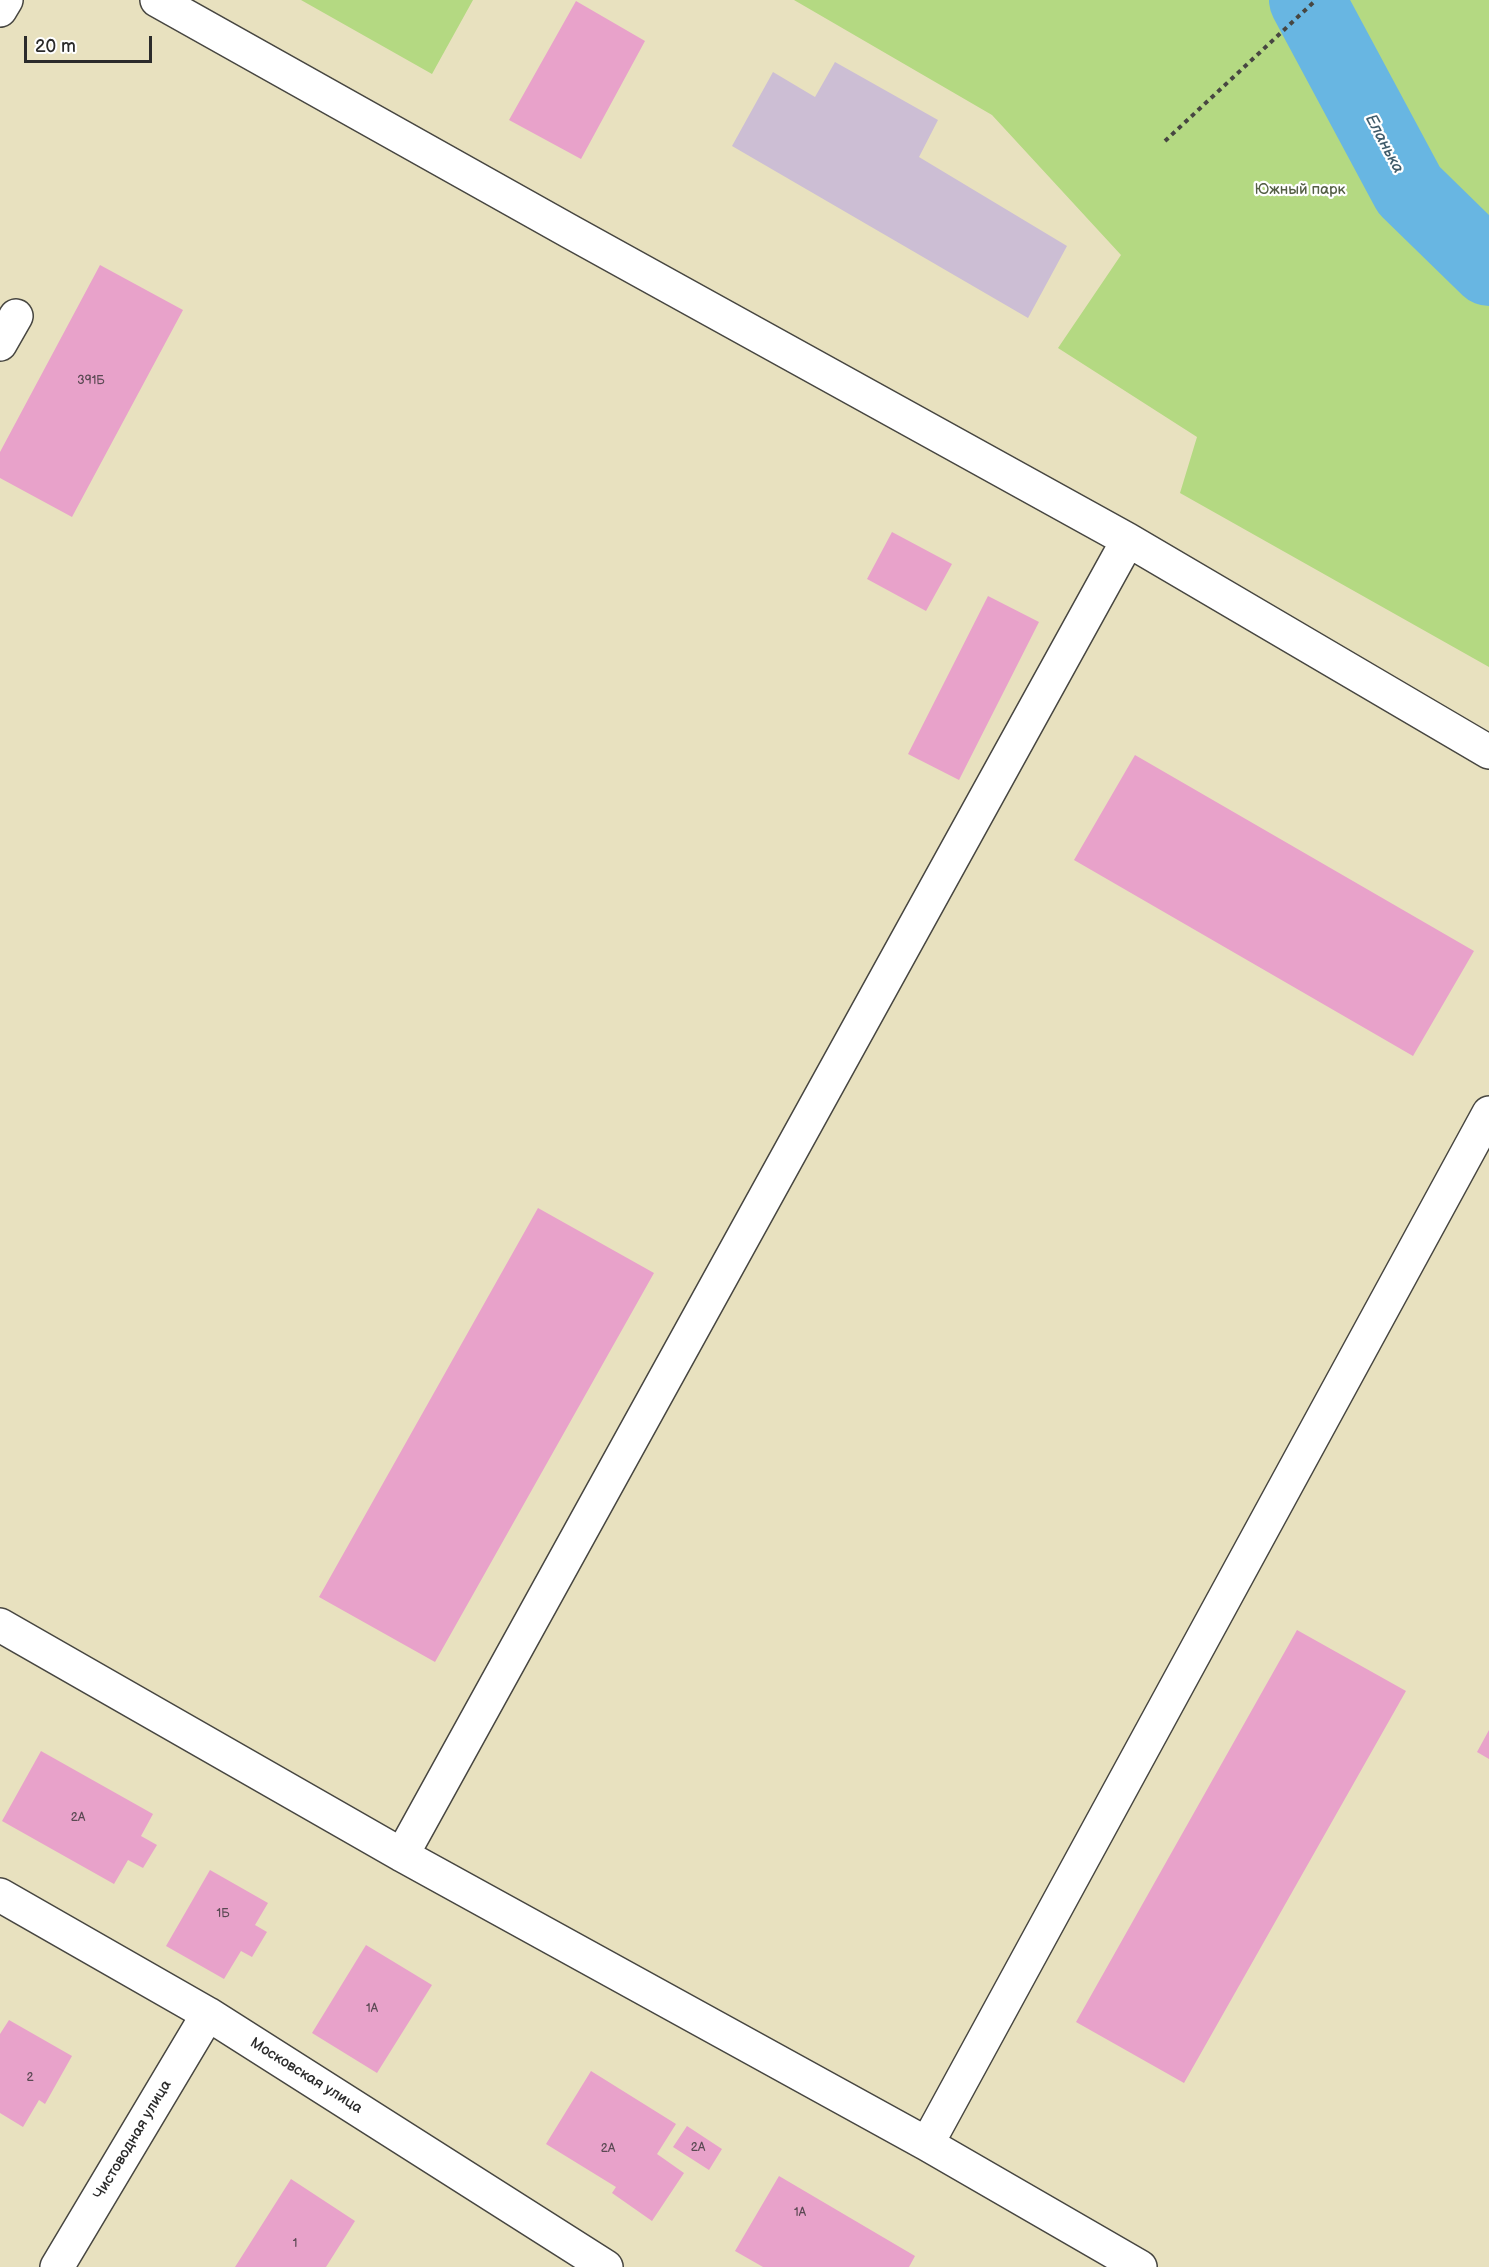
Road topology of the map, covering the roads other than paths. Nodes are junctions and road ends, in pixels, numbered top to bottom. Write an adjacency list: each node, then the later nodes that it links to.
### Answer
1 (6, 0): 3 (street)
2 (157, 0): 6 (street)
3 (0, 10)
4 (16, 316): 5 (street)
5 (0, 344)
6 (1128, 540): 7 (street); 10 (street)
7 (1489, 752)
8 (1489, 1113): 13 (street)
9 (0, 1625): 10 (street)
10 (402, 1855): 13 (street)
11 (0, 1895): 12 (street, Московская улица)
12 (208, 2014): 14 (street, Чистоводная улица); 15 (street, Московская улица)
13 (927, 2144): 16 (street)
14 (57, 2267)
15 (606, 2267)
16 (1140, 2267)

